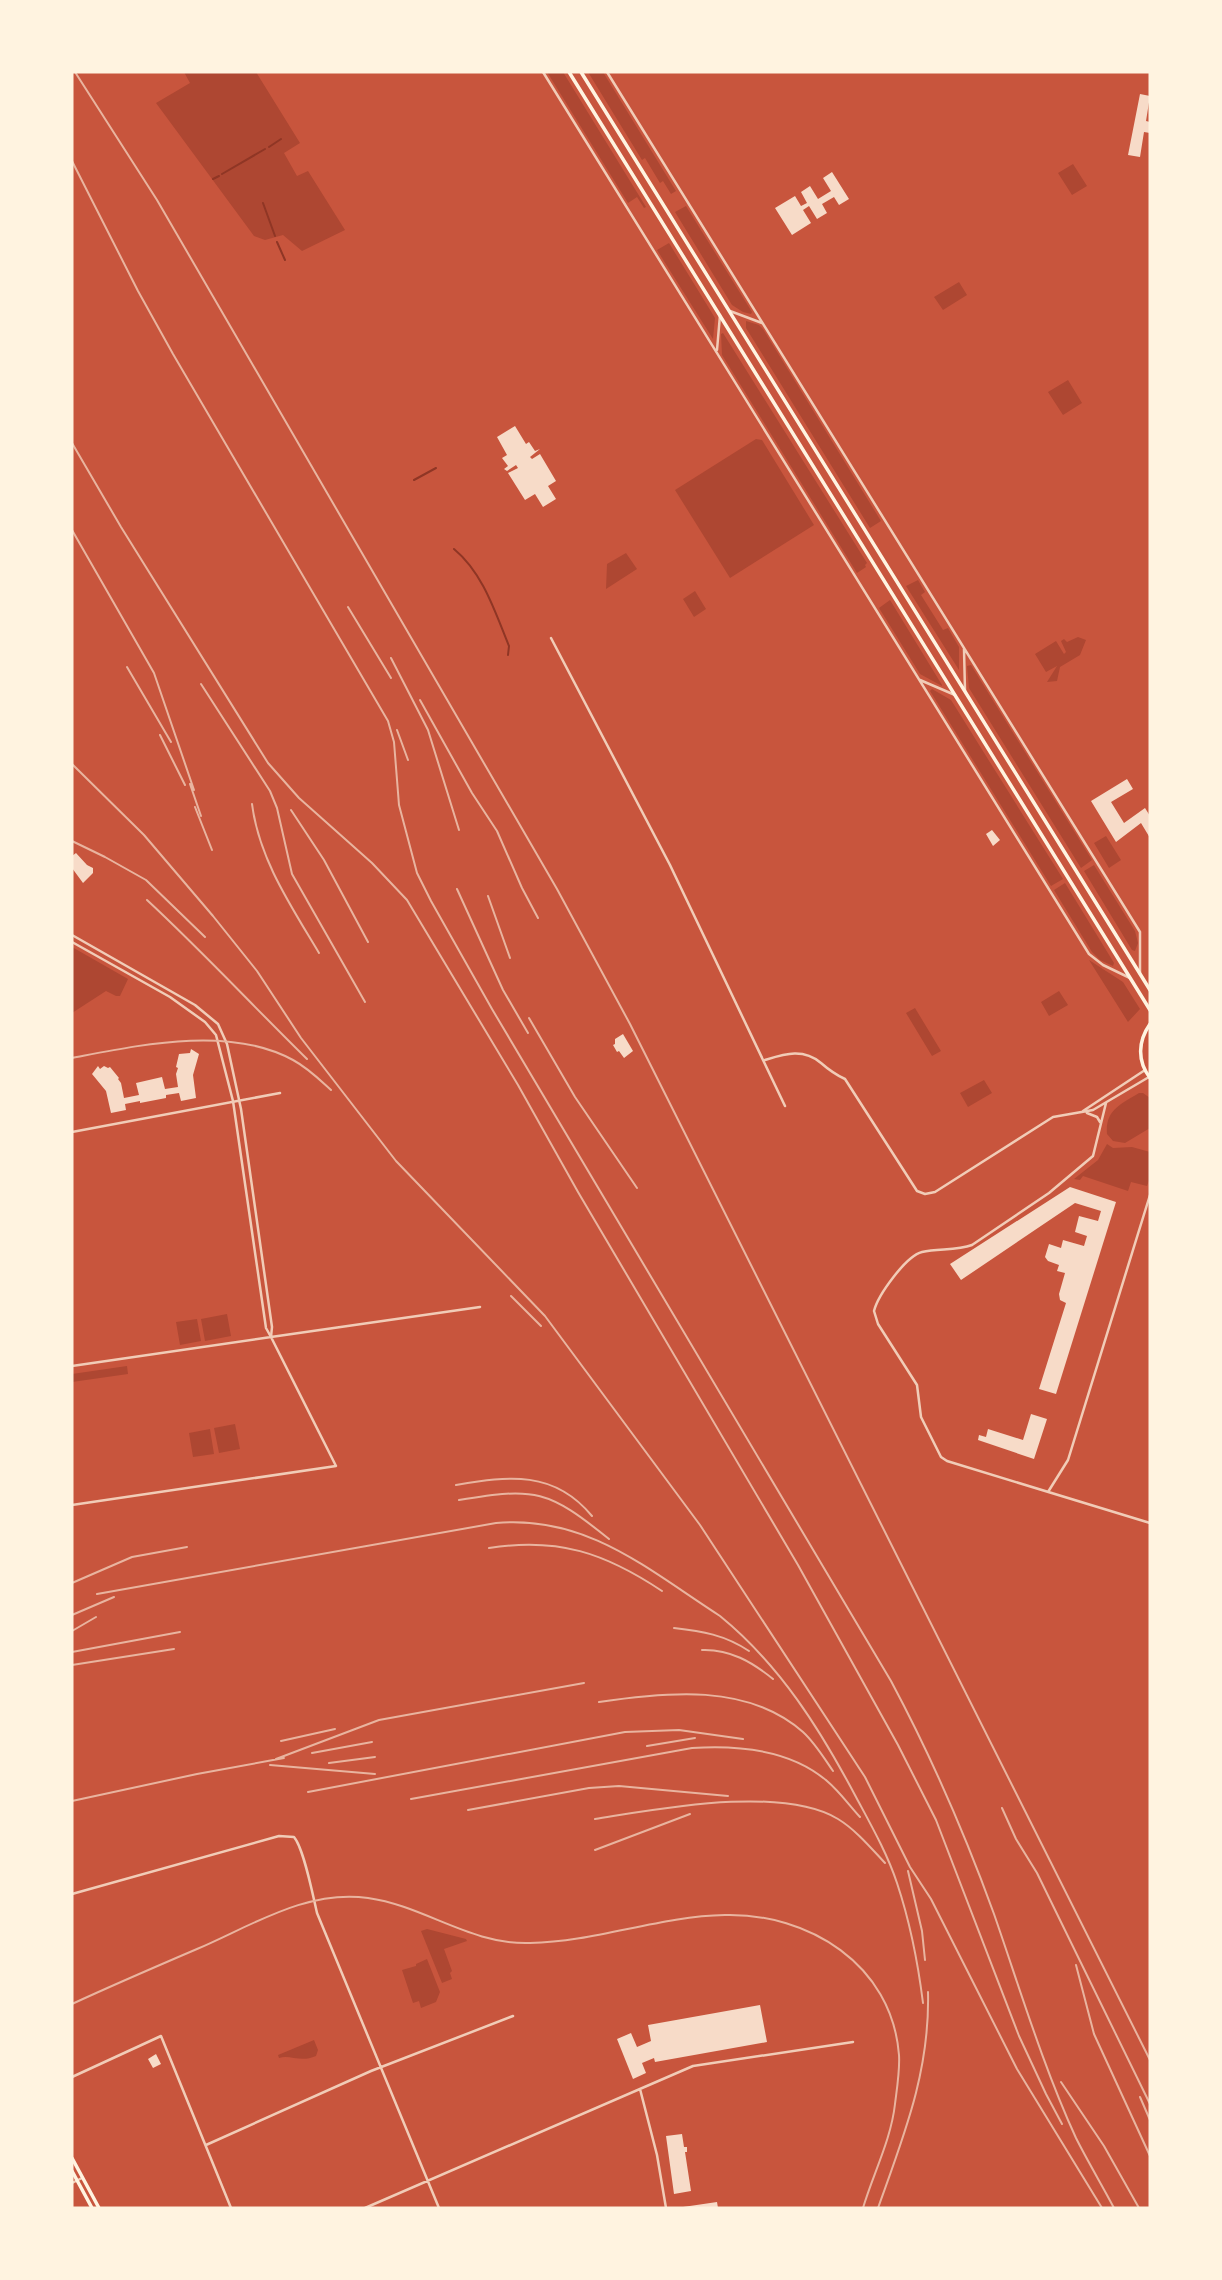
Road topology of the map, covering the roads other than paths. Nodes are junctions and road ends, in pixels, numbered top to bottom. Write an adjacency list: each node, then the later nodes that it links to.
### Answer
1 (543, 72): 10 (street)
2 (569, 72): 6 (main road)
3 (581, 72): 5 (main road)
4 (607, 72): 9 (street)
5 (699, 262): 6 (main road); 7 (main road)
6 (690, 267): 8 (main road)
7 (730, 312): 9 (street); 14 (main road)
8 (720, 315): 10 (street); 15 (main road)
9 (762, 323): 12 (street)
10 (717, 352): 13 (street)
11 (551, 638): 25 (street)
12 (964, 649): 14 (street); 20 (street)
13 (920, 680): 15 (street); 21 (street)
14 (965, 691): 16 (main road)
15 (955, 695): 17 (main road)
16 (993, 737): 17 (main road); 20 (main road)
17 (984, 742): 21 (main road)
18 (72, 935): 29 (street)
19 (72, 942): 30 (street)
20 (1140, 974): 22 (main road)
21 (1130, 978): 23 (main road)
22 (1150, 990)
23 (1150, 1010)
24 (1150, 1024): 26 (main road)
25 (765, 1060): 32 (street); 33 (street)
26 (1145, 1070): 27 (main road); 33 (street)
27 (1150, 1077): 31 (street)
28 (280, 1093): 29 (street)
29 (239, 1100): 30 (street); 38 (street)
30 (233, 1101): 35 (street); 38 (street)
31 (1107, 1104): 33 (street); 34 (street)
32 (785, 1106)
33 (1084, 1112): 34 (street)
34 (1101, 1125): 40 (street)
35 (72, 1132)
36 (1150, 1195): 40 (street)
37 (480, 1307): 38 (street)
38 (271, 1337): 39 (street); 41 (street)
39 (72, 1366)
40 (1047, 1492): 42 (street)
41 (72, 1505)
42 (1150, 1523)
43 (72, 1894): 46 (street)
44 (513, 2015): 46 (street)
45 (853, 2042): 48 (street)
46 (381, 2068): 49 (street); 54 (street)
47 (72, 2077): 49 (street)
48 (640, 2089): 54 (street); 61 (street)
49 (206, 2145): 58 (street)
50 (72, 2158): 52 (main road)
51 (72, 2171): 53 (main road)
52 (82, 2178): 53 (street); 57 (main road)
53 (77, 2181): 55 (street); 56 (main road)
54 (428, 2181): 59 (street); 60 (street)
55 (72, 2183)
56 (92, 2208)
57 (99, 2208)
58 (231, 2208)
59 (365, 2208)
60 (439, 2208)
61 (666, 2208)

